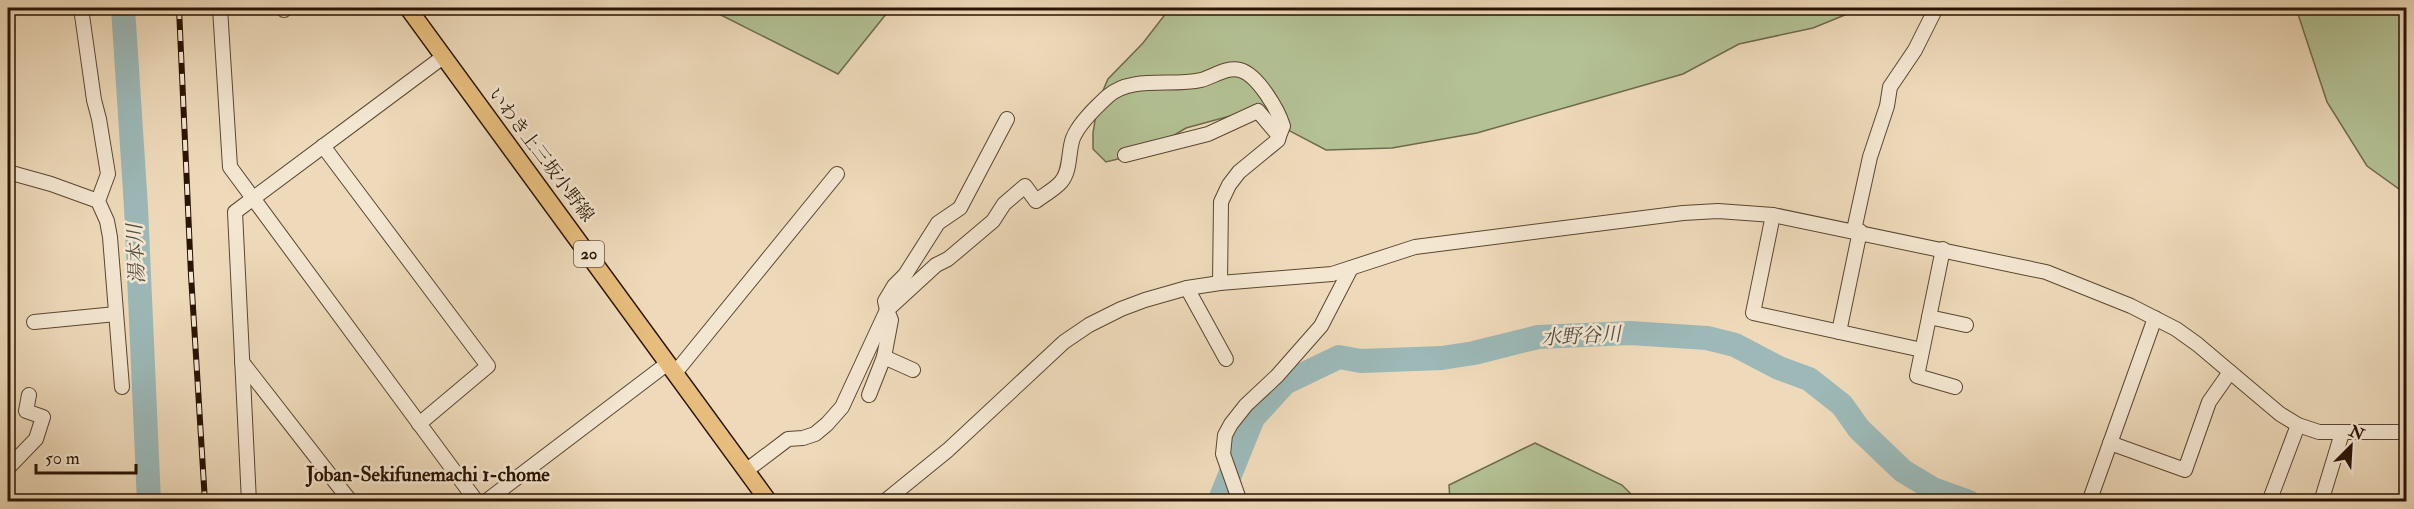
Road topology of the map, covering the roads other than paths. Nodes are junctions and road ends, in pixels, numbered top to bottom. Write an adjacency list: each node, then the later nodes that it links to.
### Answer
1 (81, 8): 13 (street)
2 (220, 8): 12 (street)
3 (408, 8): 5 (main road, いわき上三坂小野線 / 20)
4 (1936, 8): 15 (street)
5 (443, 57): 8 (street); 31 (main road, いわき上三坂小野線 / 20)
6 (1007, 119): 20 (street)
7 (1279, 136): 9 (street); 18 (street); 20 (street)
8 (323, 146): 12 (street); 38 (street)
9 (1125, 155)
10 (8, 172): 13 (street)
11 (837, 174): 31 (street)
12 (252, 199): 30 (street); 38 (street)
13 (98, 201): 21 (street)
14 (1773, 215): 15 (street); 17 (street); 26 (street)
15 (1857, 231): 16 (street); 26 (street)
16 (1943, 249): 22 (street); 23 (street)
17 (1350, 270): 18 (street); 45 (street)
18 (1220, 283): 19 (street)
19 (1187, 288): 29 (street); 51 (street)
20 (886, 310): 28 (street); 44 (street)
21 (116, 314): 24 (street); 34 (street)
22 (1929, 317): 25 (street); 27 (street)
23 (2155, 318): 33 (street); 42 (street)
24 (34, 322)
25 (1966, 325)
26 (1839, 332): 27 (street)
27 (1923, 350): 35 (street)
28 (884, 357): 32 (street); 37 (street)
29 (1226, 359)
30 (242, 362): 46 (street); 47 (street)
31 (671, 368): 44 (main road, いわき上三坂小野線 / 20); 49 (street)
32 (913, 370)
33 (2230, 372): 39 (street); 42 (street)
34 (122, 387)
35 (1954, 387)
36 (29, 395): 43 (street)
37 (869, 395)
38 (419, 424): 48 (street)
39 (2298, 425): 41 (street); 53 (street)
40 (2406, 432): 41 (street)
41 (2342, 433): 54 (street)
42 (2110, 443): 52 (street)
43 (8, 468)
44 (747, 470): 50 (main road, いわき上三坂小野線 / 20)
45 (1238, 497)
46 (249, 501)
47 (351, 501)
48 (477, 501)
49 (485, 501)
50 (770, 501)
51 (884, 501)
52 (2089, 501)
53 (2269, 501)
54 (2321, 501)

